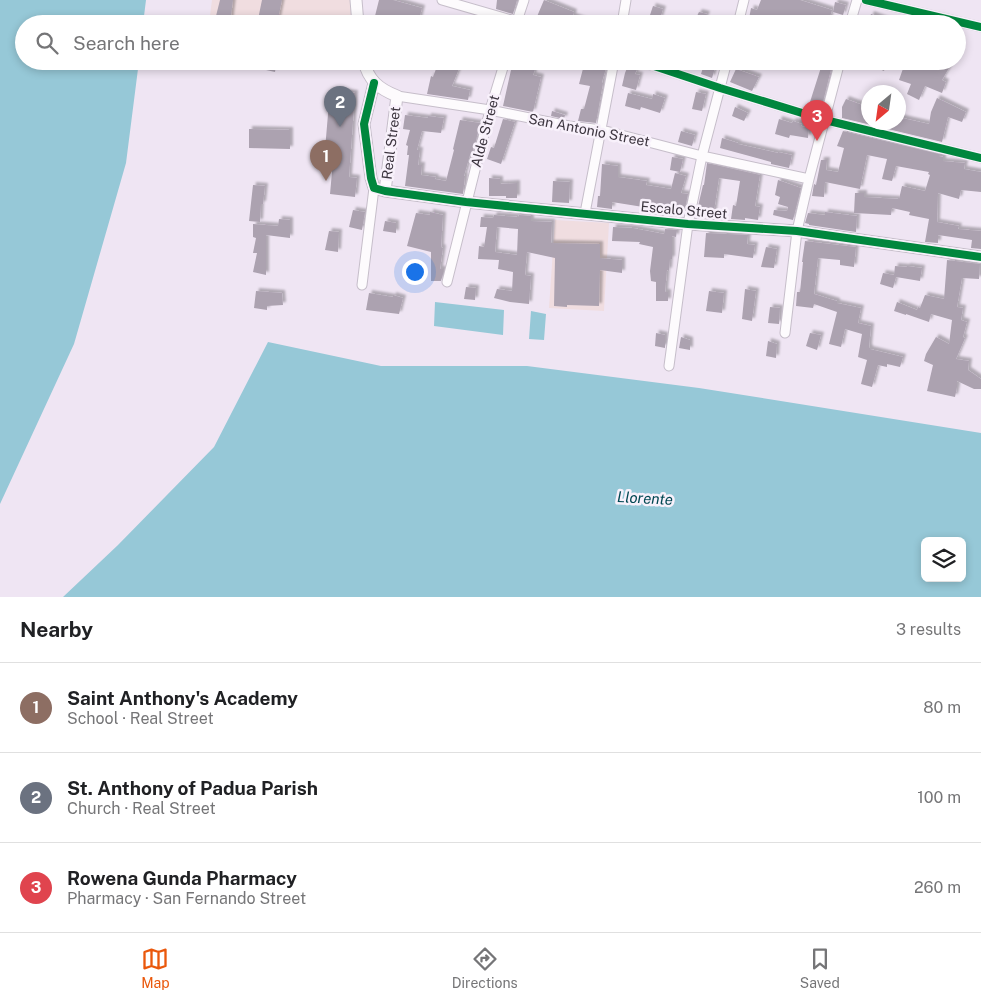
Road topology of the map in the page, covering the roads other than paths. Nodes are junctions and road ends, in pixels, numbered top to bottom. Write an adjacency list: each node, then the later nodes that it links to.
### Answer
1 (356, 0): 8 (street)
2 (442, 0): 9 (street)
3 (524, 0): 10 (street)
4 (626, 0): 11 (street)
5 (744, 0): 12 (street)
6 (857, 0): 13 (street)
7 (866, 0): 14 (street)
8 (357, 15)
9 (493, 15)
10 (521, 15)
11 (624, 15)
12 (740, 15)
13 (853, 15)
14 (930, 15)
15 (966, 23): 16 (street)
16 (981, 27)
17 (366, 70): 23 (street)
18 (502, 70): 26 (street, Alde Street)
19 (612, 70): 28 (street)
20 (667, 70): 24 (street)
21 (725, 70): 24 (street)
22 (838, 70): 27 (street)
23 (374, 83): 25 (street); 32 (street, Real Street)
24 (720, 88): 27 (street); 29 (street)
25 (396, 96): 26 (street, San Antonio Street); 33 (street, Real Street)
26 (490, 110): 28 (street, San Antonio Street); 34 (street, Alde Street)
27 (825, 120): 30 (street); 31 (street)
28 (602, 130): 29 (street, San Antonio Street); 35 (street)
29 (702, 156): 31 (street, San Antonio Street); 36 (street)
30 (981, 158)
31 (809, 179): 37 (street)
32 (374, 188): 33 (street, Real Street); 40 (street)
33 (385, 191): 34 (street, Escalo Street)
34 (466, 202): 35 (street, Escalo Street); 39 (street, Alde Street)
35 (585, 213): 36 (street, Escalo Street)
36 (688, 224): 37 (street, Escalo Street); 42 (street)
37 (798, 230): 38 (street, Escalo Street); 41 (street)
38 (981, 257)
39 (447, 282)
40 (362, 285)
41 (785, 333)
42 (669, 366)

